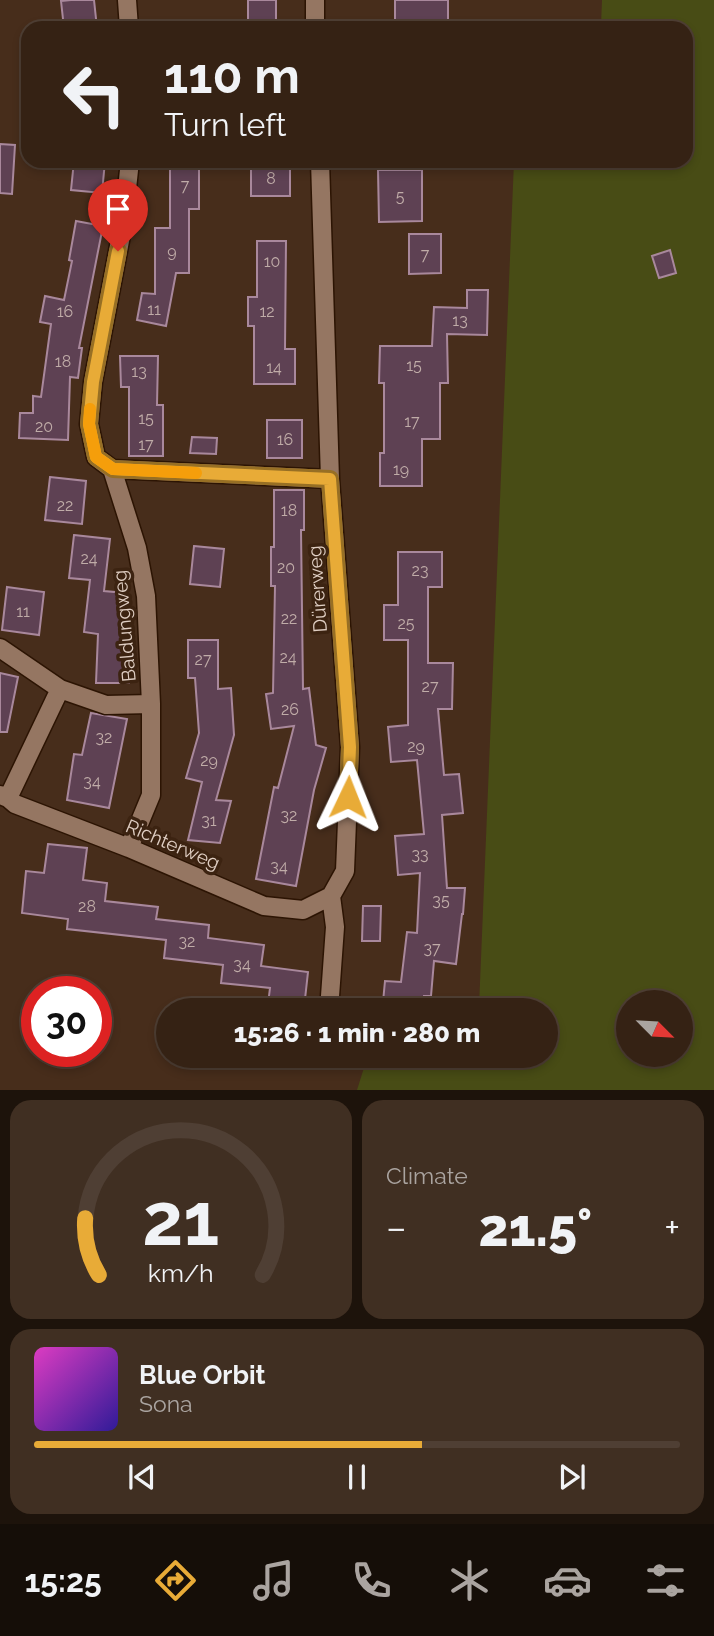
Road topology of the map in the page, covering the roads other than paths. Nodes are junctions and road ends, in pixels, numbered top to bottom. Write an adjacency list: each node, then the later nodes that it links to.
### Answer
1 (127, 0): 3 (street)
2 (314, 0): 4 (street)
3 (128, 21)
4 (316, 21)
5 (129, 168): 7 (street, Baldungweg)
6 (320, 168): 8 (street, Dürerweg)
7 (113, 469): 8 (street); 11 (street, Baldungweg)
8 (330, 479): 14 (street, Dürerweg)
9 (0, 648): 10 (street)
10 (60, 689): 11 (street); 12 (street)
11 (151, 704): 13 (street, Baldungweg)
12 (4, 796): 13 (street, Richterweg)
13 (129, 848): 14 (street, Richterweg)
14 (331, 896): 15 (street)
15 (330, 998)

